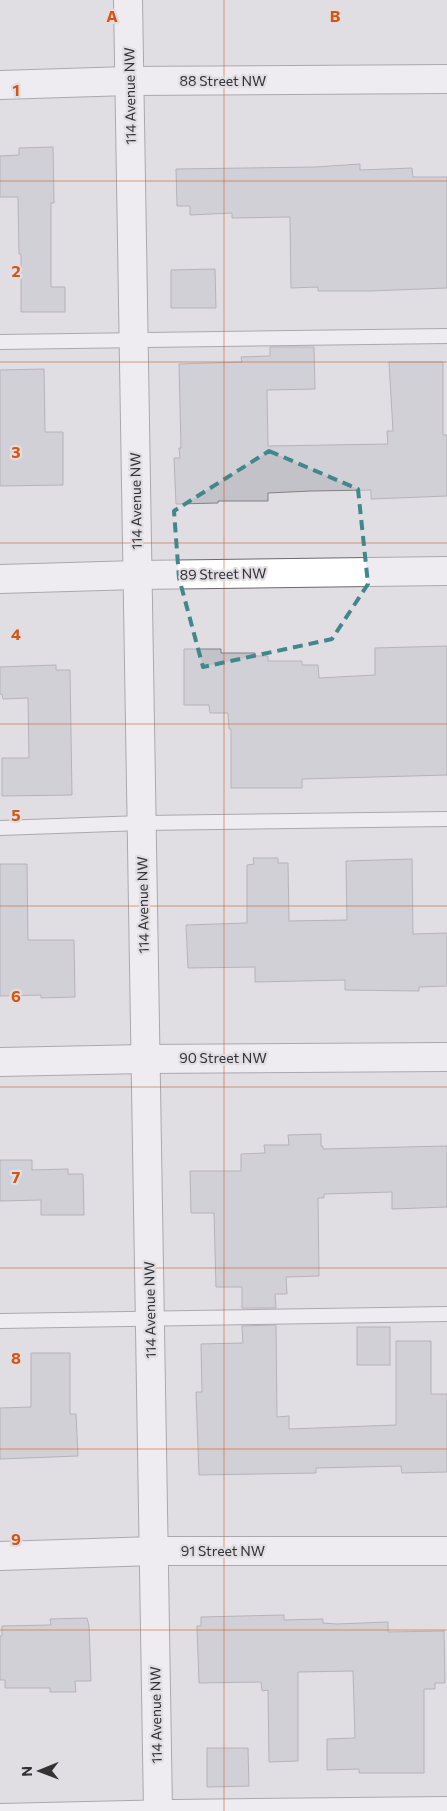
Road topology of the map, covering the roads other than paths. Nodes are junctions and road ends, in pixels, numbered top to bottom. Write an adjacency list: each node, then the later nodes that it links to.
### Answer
1 (128, 0): 3 (street, 114 Avenue NW)
2 (447, 79): 3 (street, 88 Street NW)
3 (129, 81): 4 (street, 88 Street NW); 6 (street, 114 Avenue NW)
4 (0, 85)
5 (447, 336): 6 (lane)
6 (134, 339): 7 (lane); 9 (street, 114 Avenue NW)
7 (0, 342)
8 (447, 571): 9 (street, 89 Street NW)
9 (137, 575): 10 (street, 89 Street NW); 12 (street, 114 Avenue NW)
10 (0, 579)
11 (447, 819): 12 (lane)
12 (142, 823): 13 (lane); 15 (street, 114 Avenue NW)
13 (0, 828)
14 (447, 1057): 15 (street, 90 Street NW)
15 (145, 1059): 16 (street, 90 Street NW); 18 (street, 114 Avenue NW)
16 (0, 1062)
17 (447, 1314): 18 (lane)
18 (150, 1318): 19 (lane); 20 (street, 114 Avenue NW)
19 (0, 1321)
20 (154, 1551): 21 (street, 91 Street NW); 22 (street, 91 Street NW); 24 (street, 114 Avenue NW)
21 (447, 1551)
22 (0, 1556)
23 (447, 1804): 24 (lane)
24 (158, 1809): 25 (lane)
25 (0, 1811)

